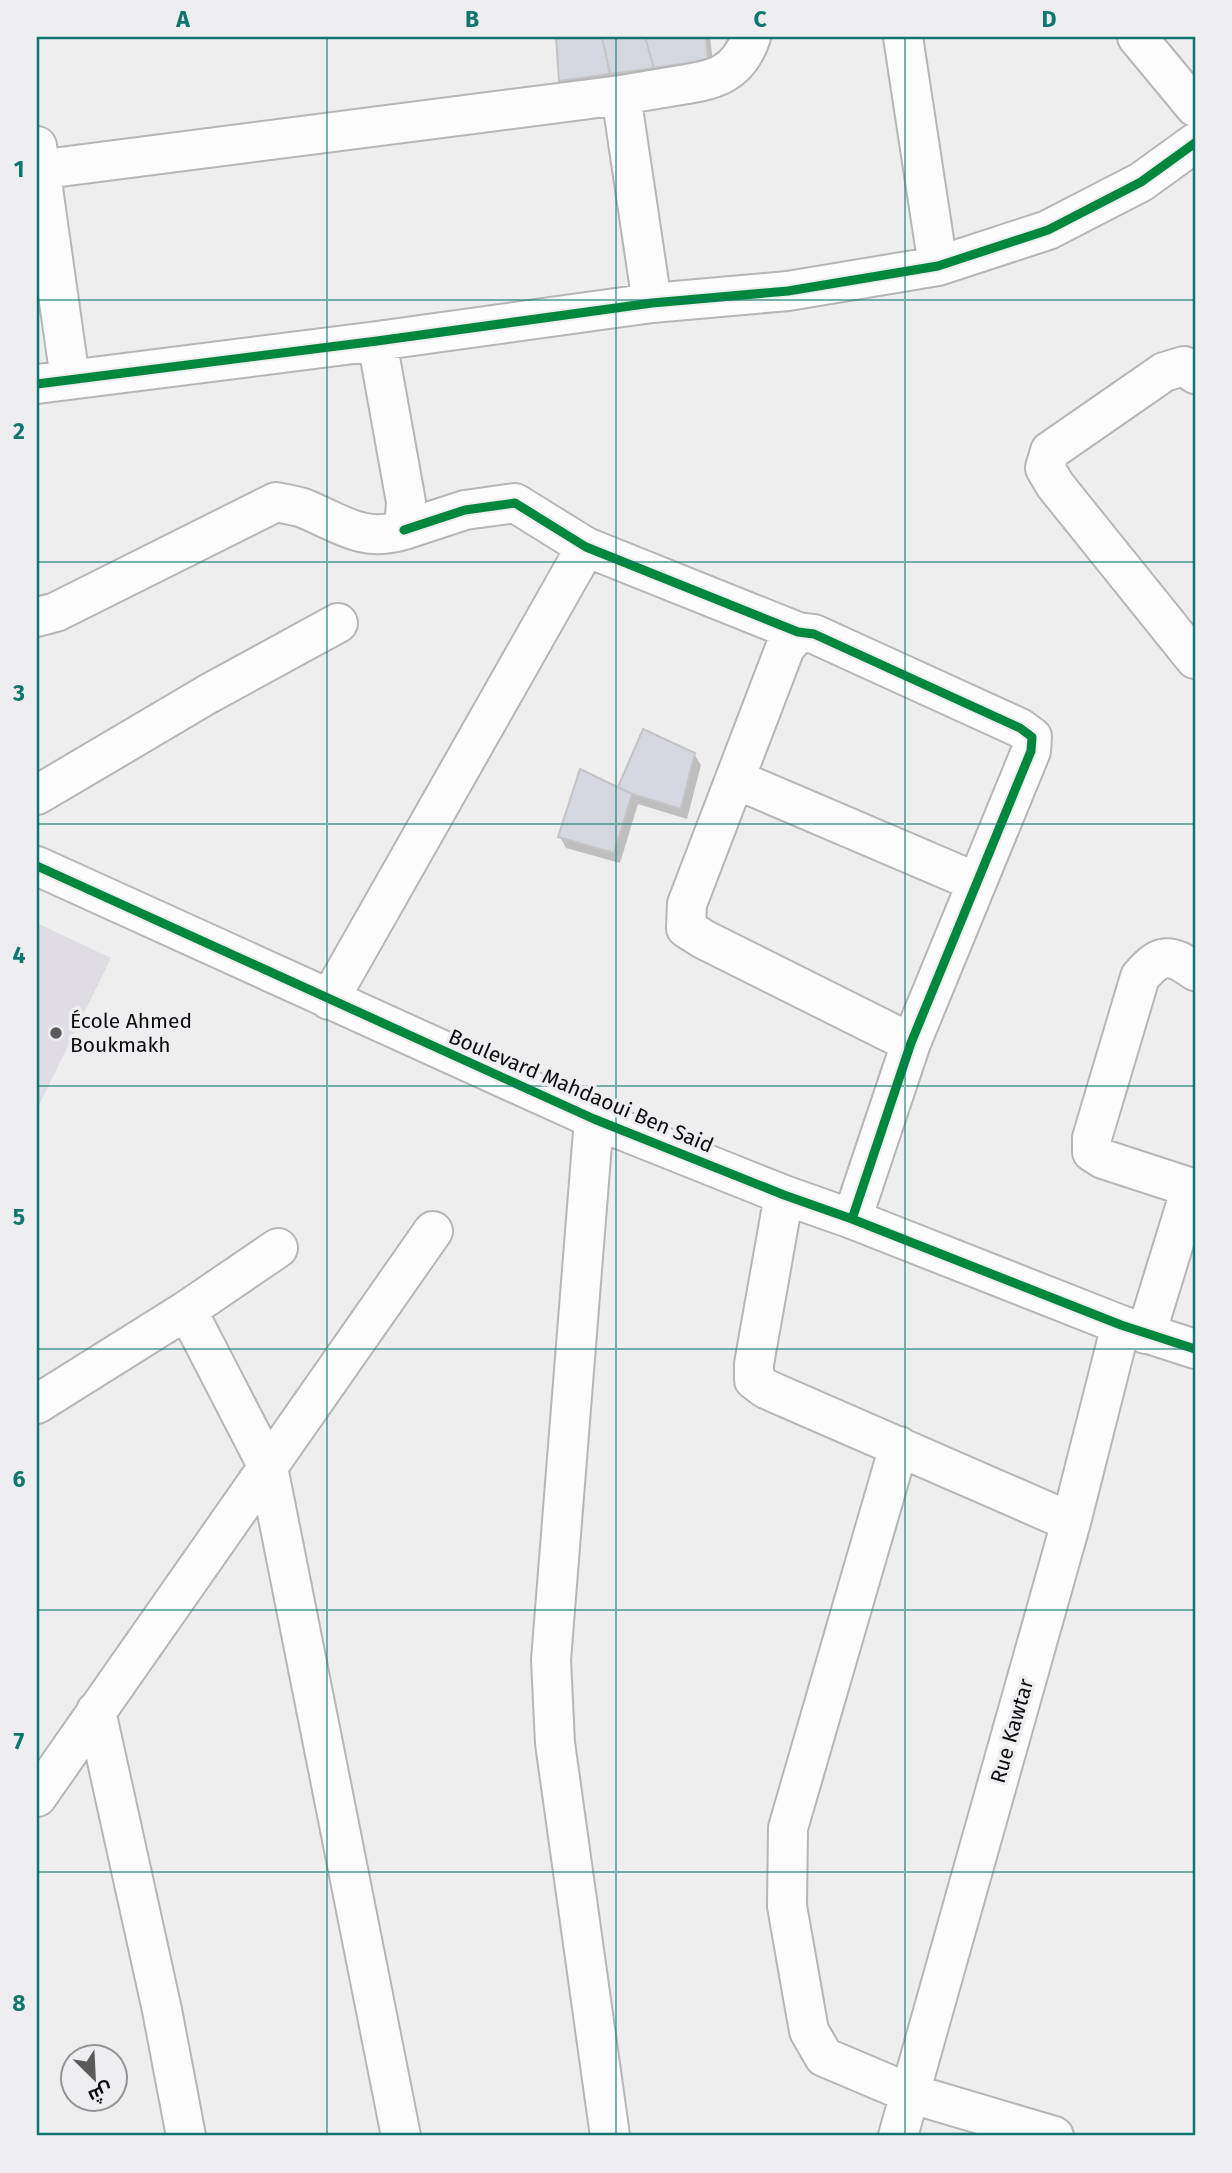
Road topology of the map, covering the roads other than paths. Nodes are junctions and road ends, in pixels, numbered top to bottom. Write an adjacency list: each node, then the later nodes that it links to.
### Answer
1 (751, 37): 4 (street)
2 (903, 37): 8 (street)
3 (1137, 37): 5 (street)
4 (621, 95): 7 (street); 9 (street)
5 (1195, 107)
6 (1195, 143): 8 (street)
7 (38, 162): 12 (street)
8 (938, 266): 9 (street)
9 (652, 303): 10 (street)
10 (377, 341): 12 (street); 13 (street)
11 (1195, 374): 18 (street)
12 (53, 382)
13 (404, 530): 14 (street); 15 (street)
14 (586, 547): 17 (street); 24 (street)
15 (37, 617)
16 (338, 623): 20 (street)
17 (798, 632): 19 (street); 22 (street)
18 (1195, 659)
19 (735, 779): 22 (street); 25 (street)
20 (37, 795)
21 (37, 866): 24 (street, Boulevard Mahdaoui Ben Said)
22 (976, 882): 25 (street)
23 (1195, 971): 27 (street)
24 (330, 1000): 26 (street, Boulevard Mahdaoui Ben Said)
25 (911, 1043): 29 (street)
26 (594, 1119): 28 (street, Boulevard Mahdaoui Ben Said); 44 (street)
27 (1193, 1188): 33 (street, Rue Kawtar)
28 (784, 1195): 29 (street, Boulevard Mahdaoui Ben Said); 36 (street)
29 (852, 1219): 33 (street, Boulevard Mahdaoui Ben Said)
30 (433, 1231): 37 (street)
31 (278, 1248): 32 (street)
32 (187, 1310): 35 (street); 37 (street)
33 (1133, 1329): 34 (street, Boulevard Mahdaoui Ben Said); 38 (street, Rue Kawtar)
34 (1195, 1349)
35 (37, 1404)
36 (899, 1446): 38 (street); 41 (street)
37 (268, 1467): 39 (street); 43 (street)
38 (1071, 1522): 41 (street, Rue Kawtar)
39 (96, 1711): 40 (street); 42 (street)
40 (37, 1797)
41 (909, 2093): 45 (street, Rue Kawtar); 46 (street)
42 (186, 2136)
43 (401, 2136)
44 (610, 2136)
45 (898, 2136)
46 (1054, 2136)

